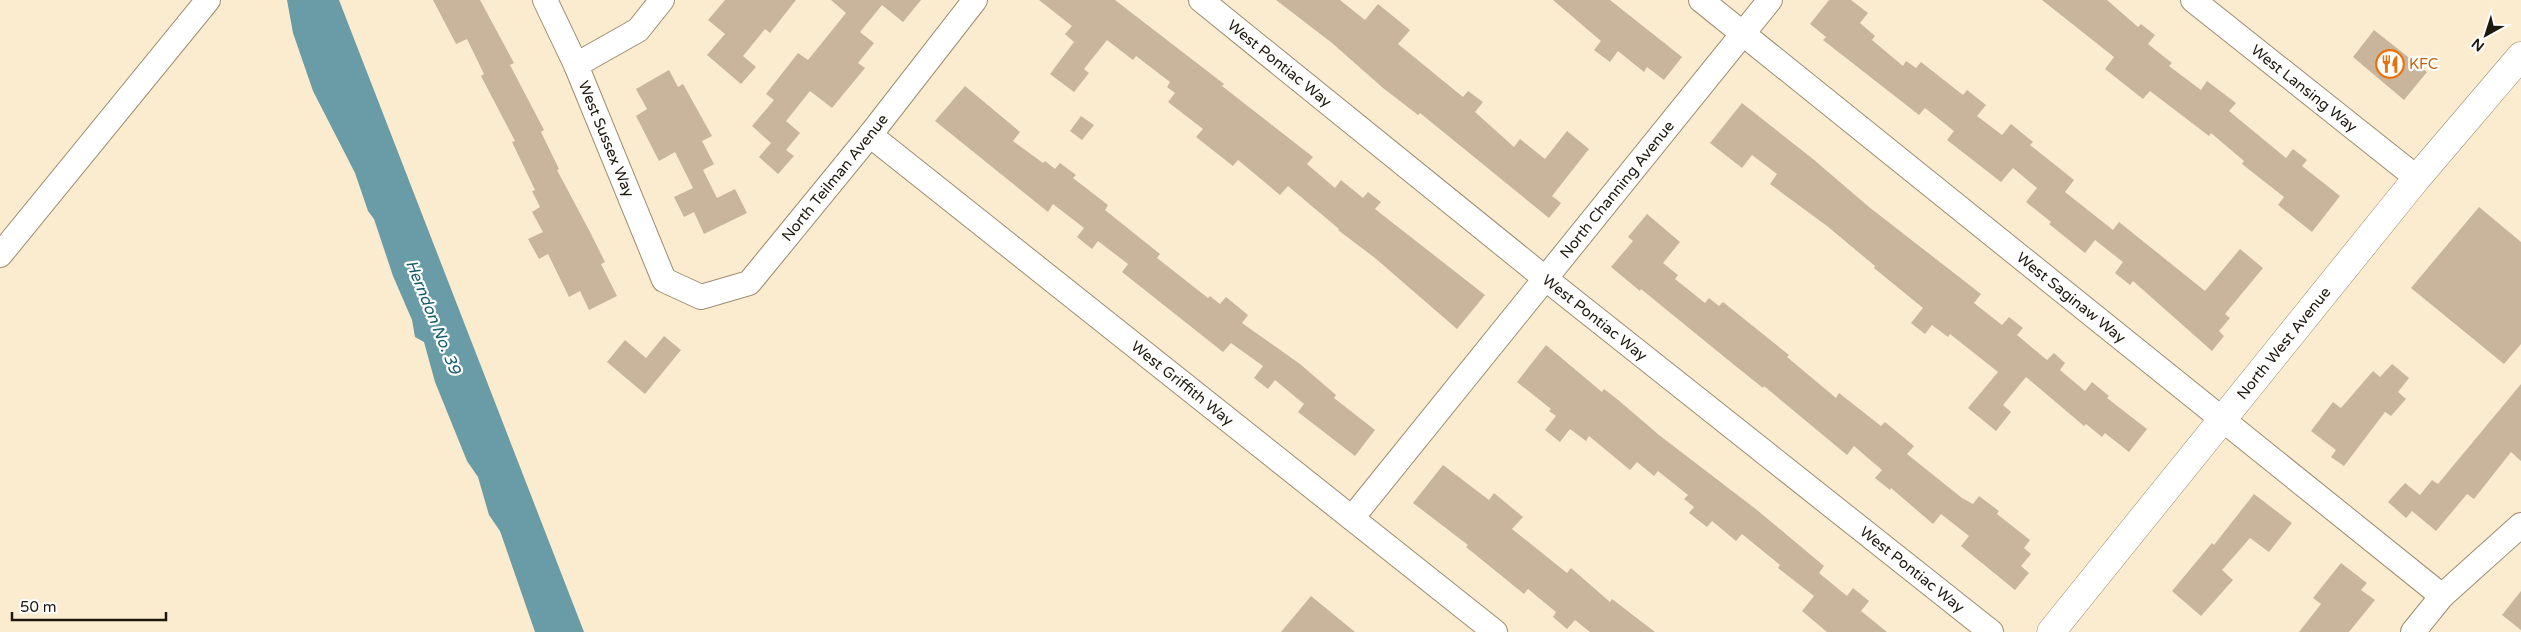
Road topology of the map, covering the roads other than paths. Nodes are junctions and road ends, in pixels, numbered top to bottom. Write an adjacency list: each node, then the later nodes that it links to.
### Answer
1 (208, 0): 14 (street)
2 (545, 0): 11 (street, West Sussex Way)
3 (662, 0): 11 (street)
4 (975, 0): 12 (street, North Teilman Avenue)
5 (1201, 0): 15 (street, West Pontiac Way)
6 (1701, 0): 9 (street, West Saginaw Way)
7 (1770, 0): 9 (street, North Channing Avenue)
8 (2193, 0): 13 (street, West Lansing Way)
9 (1742, 33): 15 (street, North Channing Avenue); 17 (street, West Saginaw Way)
10 (2521, 56): 13 (main road, North West Avenue)
11 (576, 65): 16 (street, West Sussex Way)
12 (870, 135): 16 (street, North Teilman Avenue); 18 (street, West Griffith Way)
13 (2417, 178): 17 (main road, North West Avenue)
14 (0, 254)
15 (1546, 279): 18 (street, North Channing Avenue); 22 (street, West Pontiac Way)
16 (664, 280)
17 (2223, 422): 20 (street, West Saginaw Way); 23 (main road, North West Avenue)
18 (1352, 518): 21 (street, West Griffith Way)
19 (2521, 525): 20 (street)
20 (2442, 596): 24 (street)
21 (1495, 632)
22 (1991, 632)
23 (2051, 632)
24 (2413, 632)

